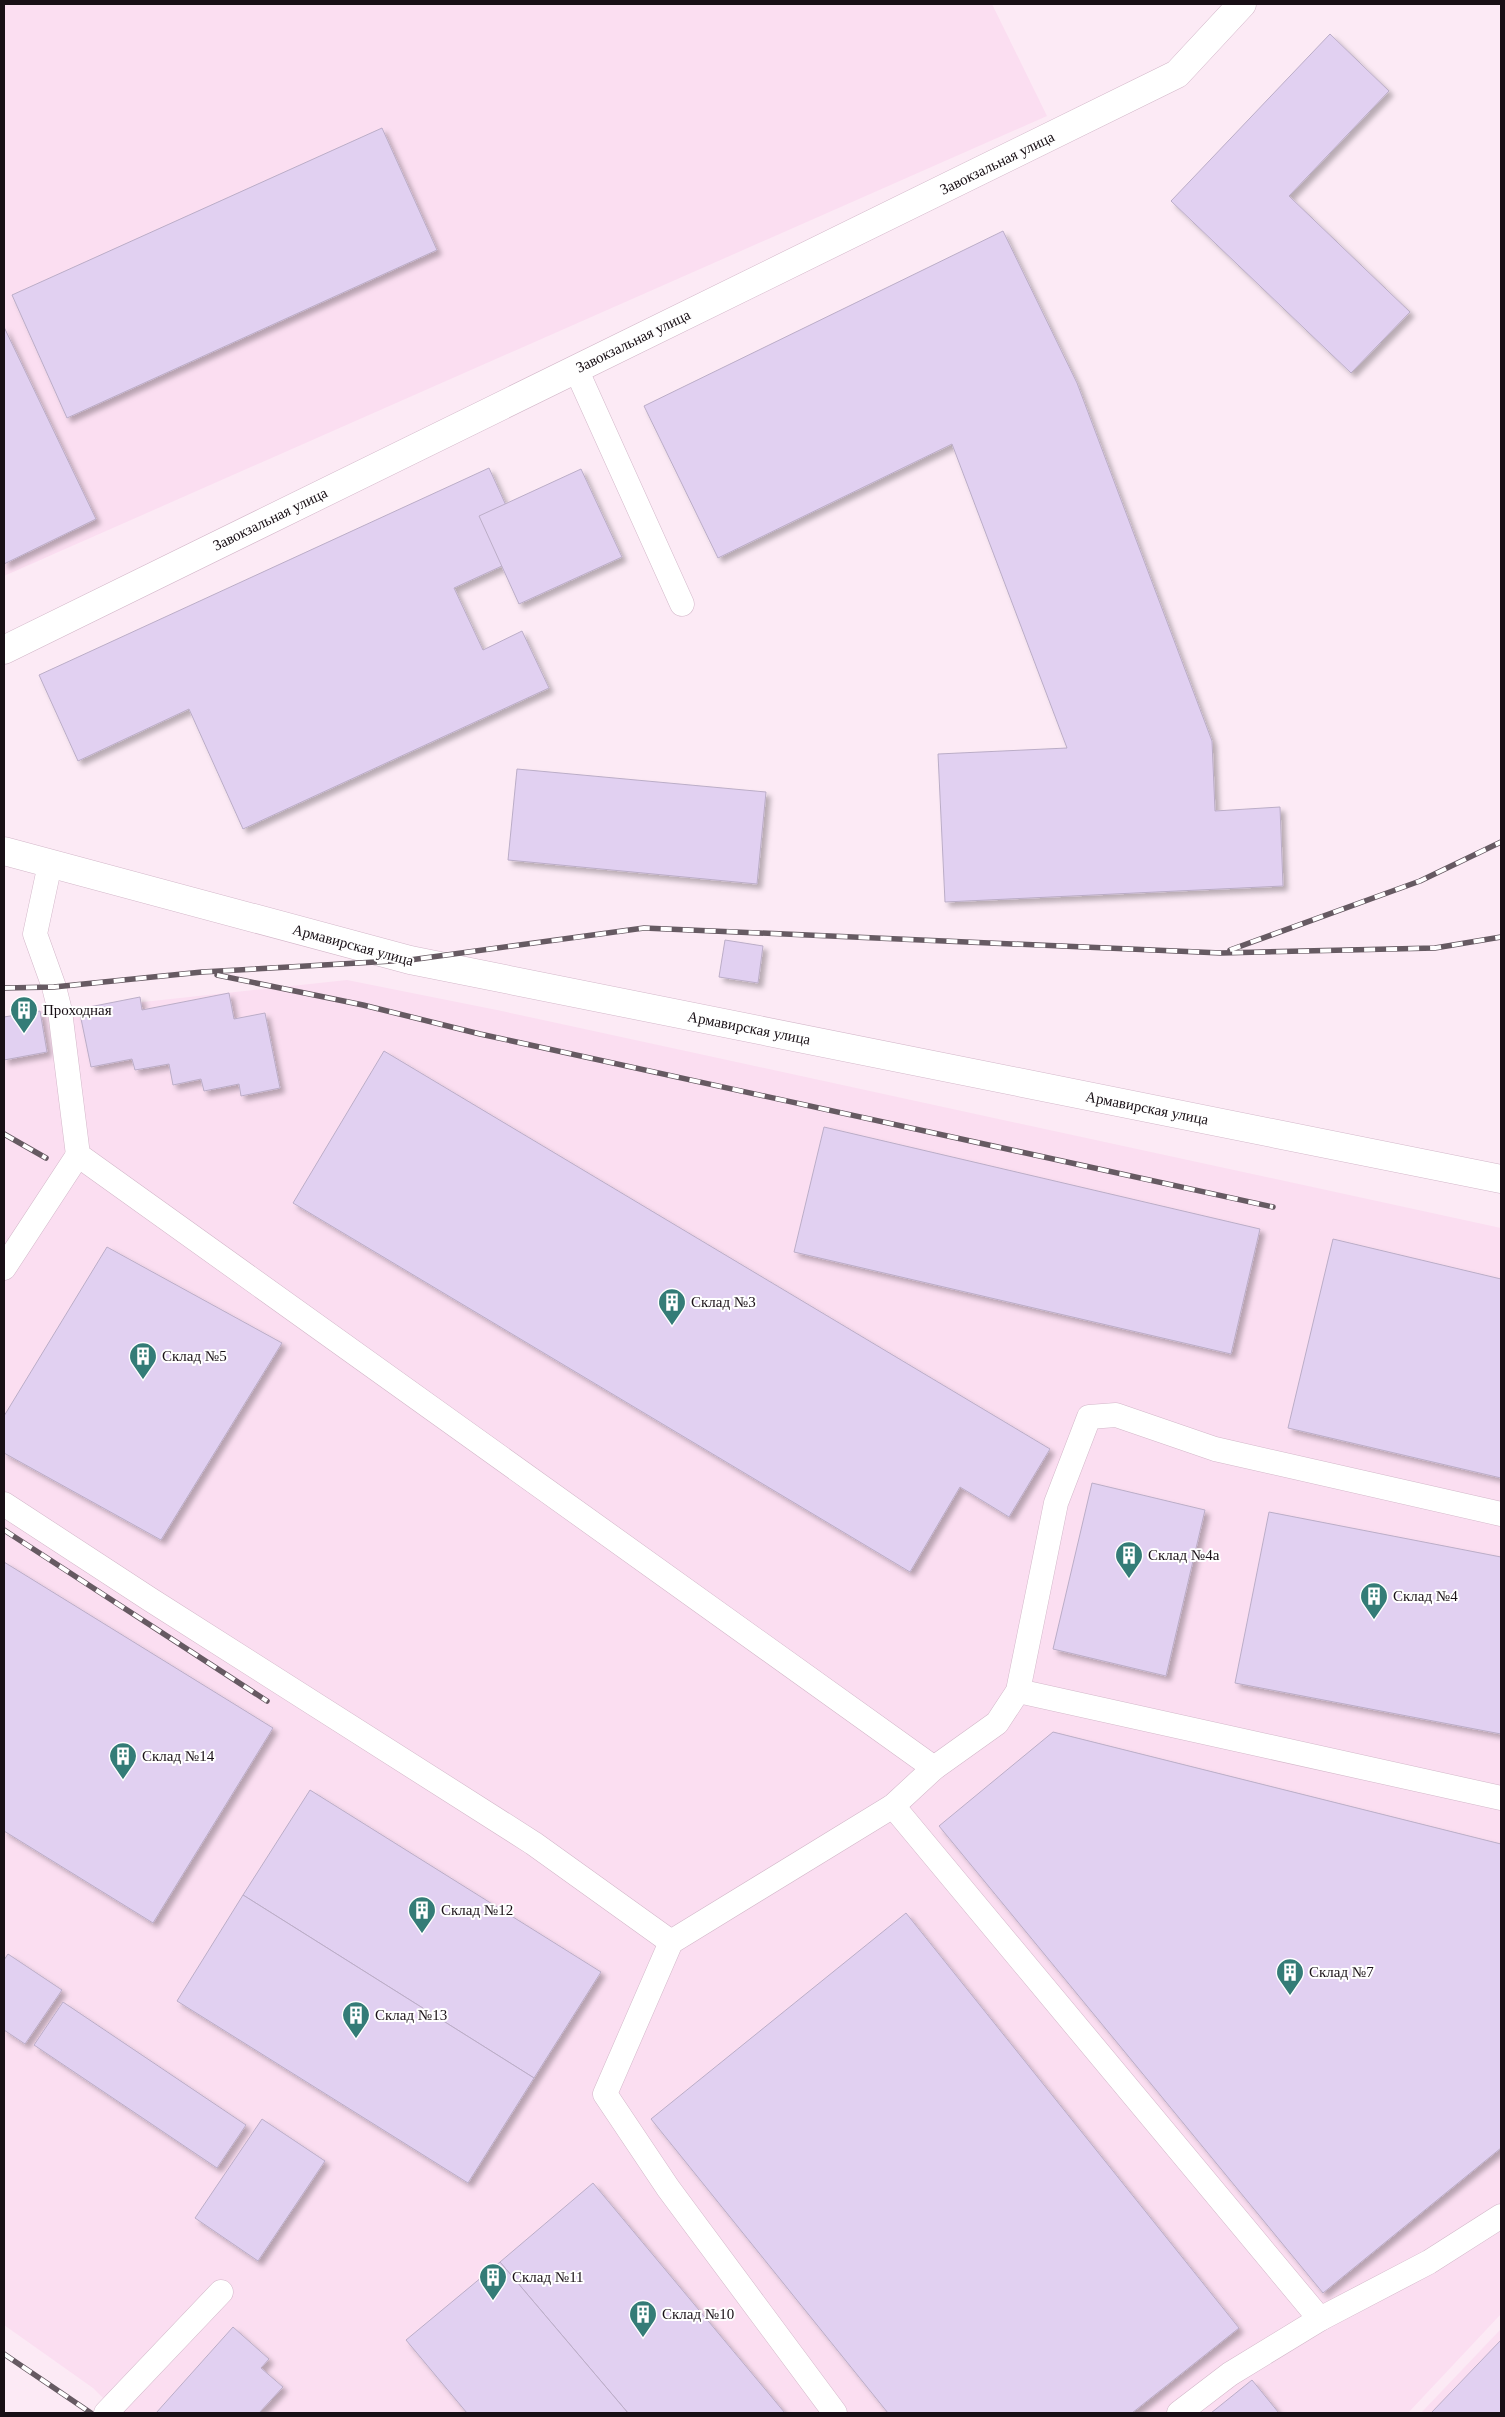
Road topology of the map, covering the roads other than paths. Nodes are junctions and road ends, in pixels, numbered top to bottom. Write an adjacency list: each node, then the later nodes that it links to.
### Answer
1 (1242, 4): 2 (main road, Завокзальная улица)
2 (576, 369): 3 (lane); 4 (main road, Завокзальная улица)
3 (682, 604)
4 (4, 650)
5 (4, 851): 6 (main road, Армавирская улица)
6 (50, 864): 7 (lane); 8 (main road, Армавирская улица)
7 (78, 1155): 9 (lane); 13 (lane)
8 (1501, 1179)
9 (4, 1268)
10 (4, 1504): 16 (lane)
11 (1501, 1514): 12 (lane)
12 (1018, 1691): 13 (lane); 14 (lane)
13 (934, 1768): 15 (lane)
14 (1501, 1798)
15 (893, 1806): 16 (lane); 19 (lane)
16 (671, 1942): 21 (lane)
17 (1501, 2216): 19 (lane)
18 (221, 2292): 20 (lane)
19 (1320, 2320): 22 (lane)
20 (106, 2413)
21 (835, 2413)
22 (1179, 2413)

